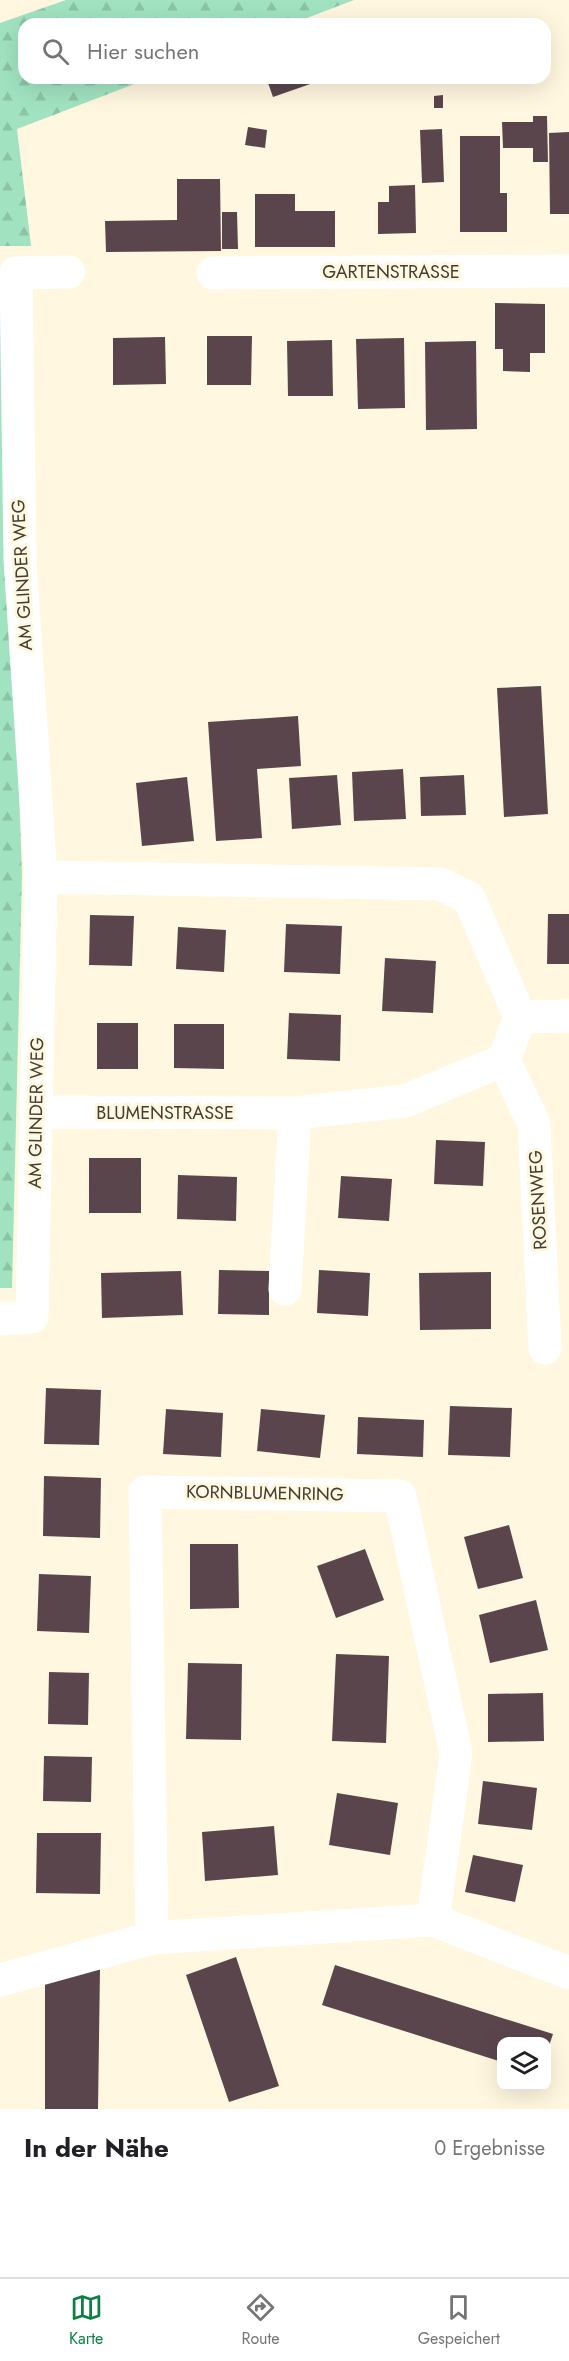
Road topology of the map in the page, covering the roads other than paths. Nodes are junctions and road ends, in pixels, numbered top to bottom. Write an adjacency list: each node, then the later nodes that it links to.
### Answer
1 (569, 271): 3 (street, GARTENSTRASSE)
2 (69, 272): 4 (street, AM GLINDER WEG)
3 (213, 273)
4 (41, 877): 6 (street); 8 (street, AM GLINDER WEG)
5 (569, 1016): 6 (street)
6 (520, 1017): 7 (street)
7 (504, 1060): 9 (street, BLUMENSTRASSE); 12 (street, ROSENWEG)
8 (36, 1112): 9 (street, BLUMENSTRASSE); 11 (street, AM GLINDER WEG)
9 (295, 1113): 10 (street)
10 (285, 1289)
11 (0, 1319)
12 (545, 1348)
13 (433, 1920): 14 (street); 14 (street, KORNBLUMENRING); 15 (street)
14 (152, 1938): 16 (street)
15 (569, 1973)
16 (0, 1980)

